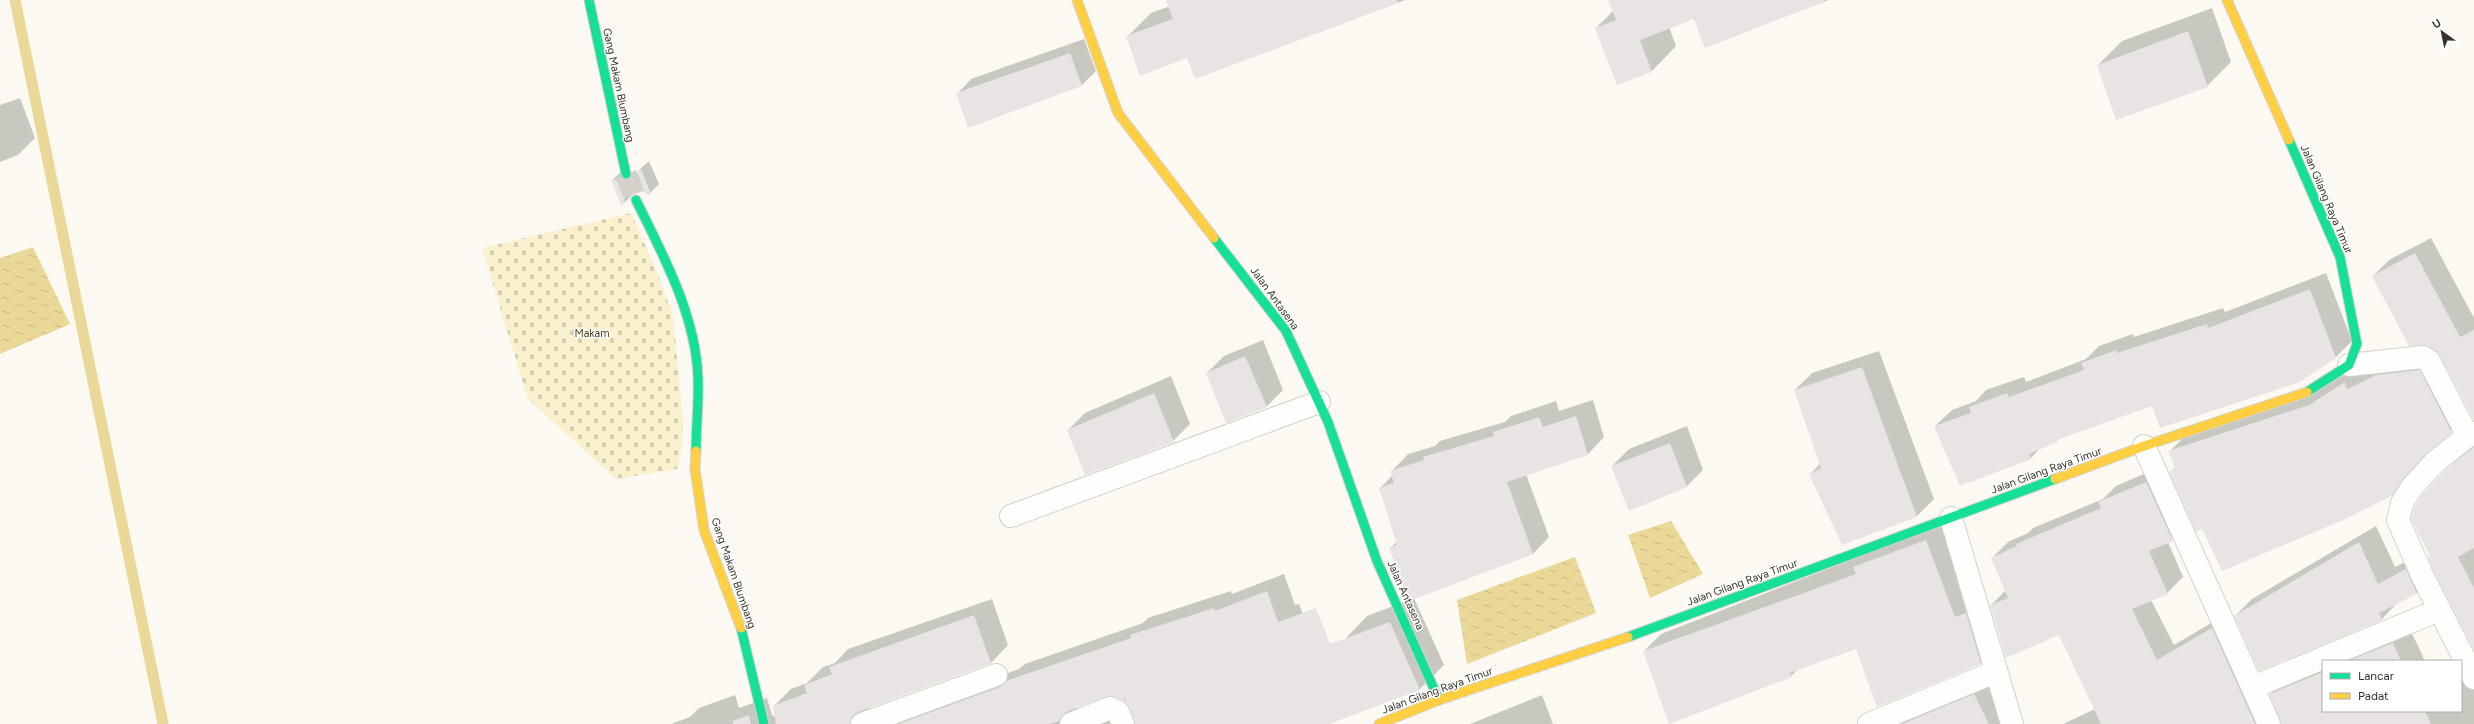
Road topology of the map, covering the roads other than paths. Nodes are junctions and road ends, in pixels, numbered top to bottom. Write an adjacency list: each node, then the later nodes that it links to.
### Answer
1 (589, 0): 4 (street, Gang Makam Blumbang)
2 (1077, 0): 7 (street, Jalan Antasena)
3 (2227, 0): 6 (street, Jalan Gilang Raya Timur)
4 (626, 174)
5 (636, 200): 18 (street, Gang Makam Blumbang)
6 (2349, 365): 8 (street); 9 (street, Jalan Gilang Raya Timur)
7 (1319, 402): 10 (street); 17 (street, Jalan Antasena)
8 (2471, 435): 12 (street)
9 (2144, 446): 11 (street, Jalan Gilang Raya Timur); 16 (street)
10 (1011, 516)
11 (1951, 518): 13 (street); 17 (street, Jalan Gilang Raya Timur)
12 (2439, 610): 15 (street); 16 (street)
13 (1995, 672): 23 (street); 24 (street)
14 (996, 675): 19 (street)
15 (2474, 678)
16 (2253, 687): 25 (street)
17 (1439, 700): 22 (street, Jalan Gilang Raya Timur)
18 (764, 724)
19 (862, 724)
20 (1071, 724): 21 (street)
21 (1123, 724)
22 (1379, 724)
23 (1869, 724)
24 (2012, 724)
25 (2269, 724)

